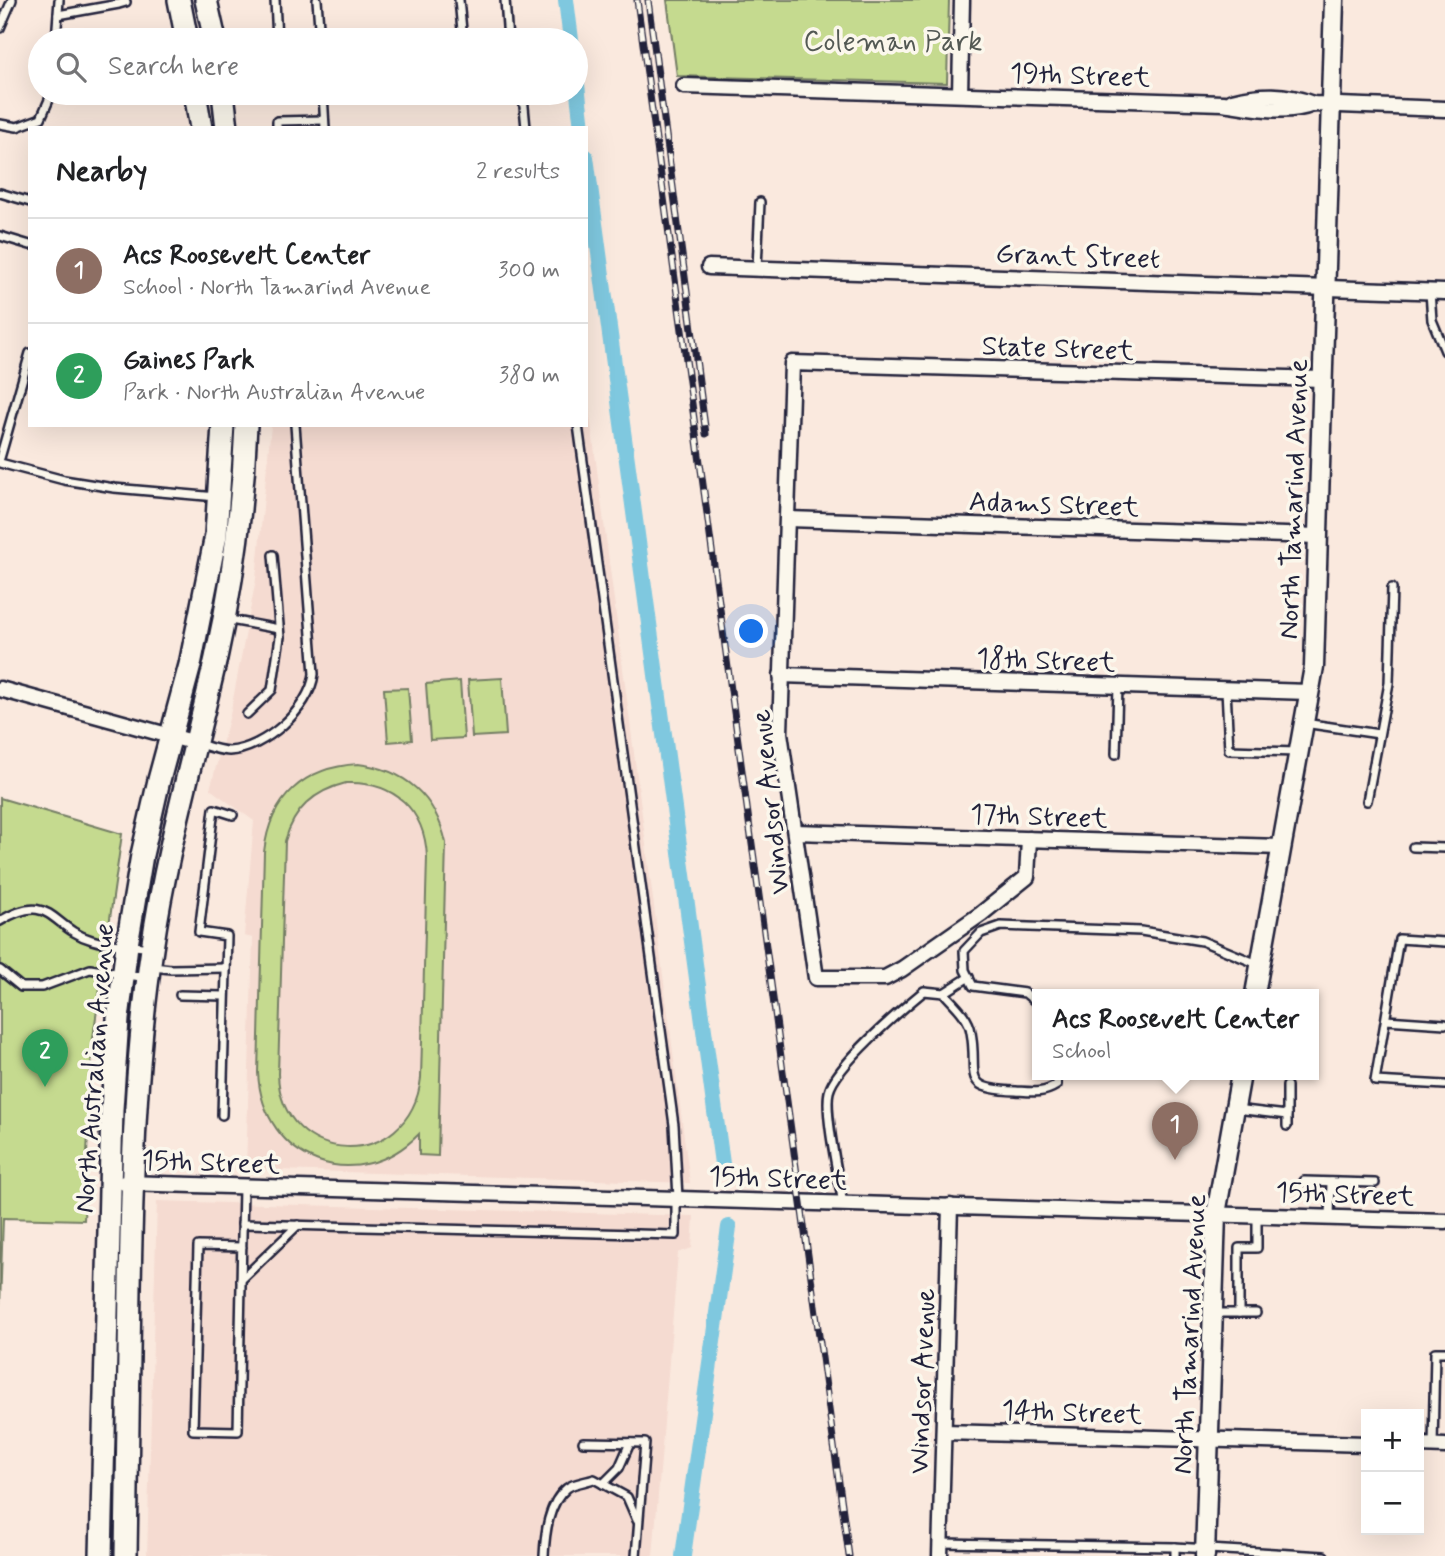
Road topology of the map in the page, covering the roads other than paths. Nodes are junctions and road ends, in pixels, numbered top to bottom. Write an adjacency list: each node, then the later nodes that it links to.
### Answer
1 (12, 0): 13 (lane)
2 (59, 0): 12 (lane)
3 (179, 0): 15 (main road)
4 (206, 0): 16 (main road)
5 (275, 0): 17 (lane)
6 (317, 0): 18 (lane)
7 (459, 0): 19 (lane)
8 (505, 0): 20 (lane)
9 (962, 0): 22 (street)
10 (1334, 0): 28 (street, North Tamarind Avenue)
11 (128, 1): 12 (lane)
12 (58, 15): 14 (lane)
13 (0, 28)
14 (57, 28)
15 (185, 28)
16 (212, 28)
17 (276, 28)
18 (319, 28)
19 (462, 28)
20 (507, 28)
21 (684, 86): 22 (street, 19th Street)
22 (960, 94): 28 (street, 19th Street)
23 (47, 105): 30 (lane)
24 (197, 105): 32 (main road)
25 (224, 105): 33 (main road)
26 (323, 105): 31 (lane)
27 (524, 105): 35 (lane)
28 (1322, 105): 29 (street, 19th Street); 43 (street, North Tamarind Avenue)
29 (1445, 109)
30 (0, 124)
31 (324, 124): 34 (lane)
32 (201, 126)
33 (227, 126)
34 (277, 126)
35 (526, 126)
36 (0, 193): 37 (lane)
37 (28, 201)
38 (760, 202): 42 (lane)
39 (0, 236): 40 (lane)
40 (28, 243)
41 (709, 267): 42 (street, Grant Street)
42 (757, 269): 43 (street, Grant Street)
43 (1325, 288): 44 (street, Grant Street); 49 (street, North Tamarind Avenue)
44 (1430, 292): 45 (street, Grant Street); 46 (lane)
45 (1445, 292)
46 (1445, 351)
47 (28, 360): 54 (lane)
48 (792, 363): 49 (street, State Street); 56 (street, Windsor Avenue)
49 (1322, 379): 57 (street, North Tamarind Avenue)
50 (223, 427): 55 (main road, North Australian Avenue)
51 (246, 427): 55 (main road, North Australian Avenue)
52 (295, 427): 71 (lane)
53 (578, 427): 111 (lane)
54 (0, 461): 55 (lane)
55 (230, 498): 60 (main road, North Australian Avenue); 70 (main road, North Australian Avenue)
56 (788, 519): 57 (street, Adams Street); 62 (street, Windsor Avenue)
57 (1318, 536): 66 (street, North Tamarind Avenue)
58 (273, 555): 61 (lane)
59 (1392, 588): 69 (lane)
60 (223, 618): 61 (lane); 71 (main road, North Australian Avenue)
61 (279, 629): 67 (lane)
62 (781, 674): 63 (street, 18th Street); 76 (street, Windsor Avenue)
63 (1118, 686): 64 (street, 18th Street); 73 (lane)
64 (1226, 689): 66 (street, 18th Street); 72 (lane)
65 (0, 690): 70 (street)
66 (1309, 692): 68 (street, North Tamarind Avenue)
67 (247, 715)
68 (1304, 723): 69 (lane); 72 (street, North Tamarind Avenue)
69 (1379, 734): 74 (lane)
70 (171, 735): 71 (street); 83 (main road, North Australian Avenue)
71 (196, 743): 84 (main road, North Australian Avenue)
72 (1298, 752): 78 (street, North Tamarind Avenue)
73 (1116, 754)
74 (1367, 801)
75 (233, 815): 86 (lane)
76 (795, 832): 77 (street, 17th Street); 77 (street, Windsor Avenue)
77 (1029, 839): 78 (street, 17th Street)
78 (1281, 847): 85 (street, North Tamarind Avenue)
79 (1413, 847): 80 (lane)
80 (1445, 848)
81 (0, 921): 83 (lane)
82 (1445, 942): 95 (lane)
83 (127, 945): 84 (lane); 88 (main road, North Australian Avenue)
84 (150, 964): 86 (lane); 88 (lane); 108 (main road, North Australian Avenue)
85 (1260, 965): 89 (lane); 90 (street, North Tamarind Avenue)
86 (226, 968): 93 (lane)
87 (0, 970): 88 (lane)
88 (124, 975): 106 (main road, North Australian Avenue)
89 (969, 977): 91 (lane); 94 (lane)
90 (1256, 989)
91 (944, 993): 97 (lane); 112 (lane)
92 (180, 995): 93 (lane)
93 (224, 996): 102 (lane)
94 (1032, 999)
95 (1385, 1020): 96 (lane); 99 (lane)
96 (1445, 1024)
97 (1056, 1080)
98 (1240, 1080): 101 (street, North Tamarind Avenue)
99 (1445, 1085)
100 (1287, 1086): 103 (lane)
101 (1234, 1108): 103 (lane); 114 (street, North Tamarind Avenue)
102 (222, 1115)
103 (1287, 1115): 104 (lane)
104 (1287, 1126)
105 (1304, 1181): 107 (lane)
106 (110, 1182): 108 (street, 15th Street); 137 (main road, North Australian Avenue)
107 (1331, 1182): 109 (lane); 116 (lane)
108 (132, 1183): 110 (street, 15th Street); 138 (main road, North Australian Avenue)
109 (1375, 1183)
110 (243, 1186): 111 (street, 15th Street); 118 (lane)
111 (677, 1198): 112 (street, 15th Street); 119 (lane)
112 (843, 1203): 113 (street, 15th Street)
113 (950, 1206): 114 (street, 15th Street); 126 (street, Windsor Avenue)
114 (1216, 1214): 115 (street, 15th Street); 122 (street, North Tamarind Avenue)
115 (1257, 1215): 116 (street, 15th Street); 123 (lane)
116 (1330, 1218): 117 (street, 15th Street)
117 (1445, 1221)
118 (242, 1224): 119 (lane); 120 (lane)
119 (298, 1225): 121 (lane)
120 (242, 1247): 121 (lane); 121 (lane)
121 (241, 1280)
122 (1212, 1313): 123 (lane); 127 (street, North Tamarind Avenue)
123 (1239, 1313): 124 (lane)
124 (1256, 1313)
125 (1445, 1352): 131 (lane)
126 (943, 1432): 127 (street, 14th Street); 134 (street, Windsor Avenue)
127 (1209, 1439): 130 (street, 14th Street); 136 (street, North Tamarind Avenue)
128 (583, 1442): 129 (lane)
129 (630, 1443): 132 (lane); 133 (lane)
130 (1361, 1444)
131 (1432, 1446)
132 (603, 1484): 133 (lane); 139 (lane)
133 (638, 1521): 140 (lane)
134 (940, 1550): 135 (lane)
135 (1175, 1552): 136 (lane)
136 (1205, 1553): 141 (lane)
137 (101, 1556)
138 (126, 1556)
139 (544, 1556)
140 (636, 1556)
141 (1324, 1556)

